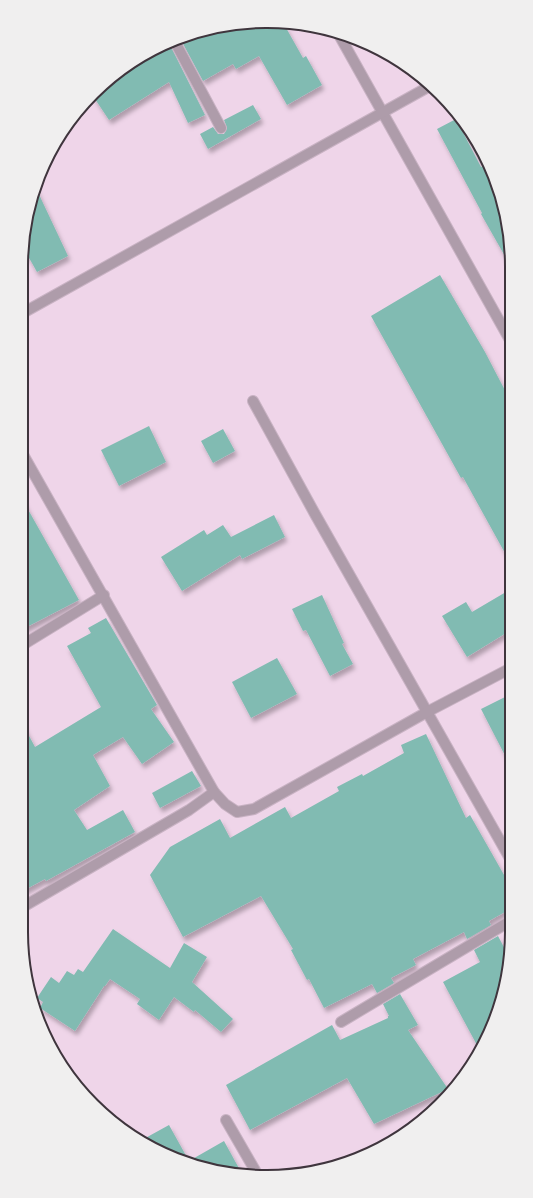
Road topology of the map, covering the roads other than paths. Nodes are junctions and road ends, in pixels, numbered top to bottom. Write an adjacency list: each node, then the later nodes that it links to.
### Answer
1 (342, 41): 4 (street)
2 (177, 45): 5 (street)
3 (425, 88): 4 (street)
4 (382, 112): 6 (street); 7 (street)
5 (221, 128)
6 (28, 310)
7 (505, 331)
8 (254, 401): 13 (street)
9 (28, 463): 10 (street)
10 (104, 595): 11 (street); 14 (street)
11 (28, 642)
12 (505, 671): 13 (street)
13 (427, 712): 14 (street); 15 (street)
14 (214, 792): 16 (street)
15 (505, 850)
16 (28, 904)
17 (505, 924): 18 (street)
18 (341, 1022)
19 (226, 1120): 20 (street)
20 (254, 1169)

